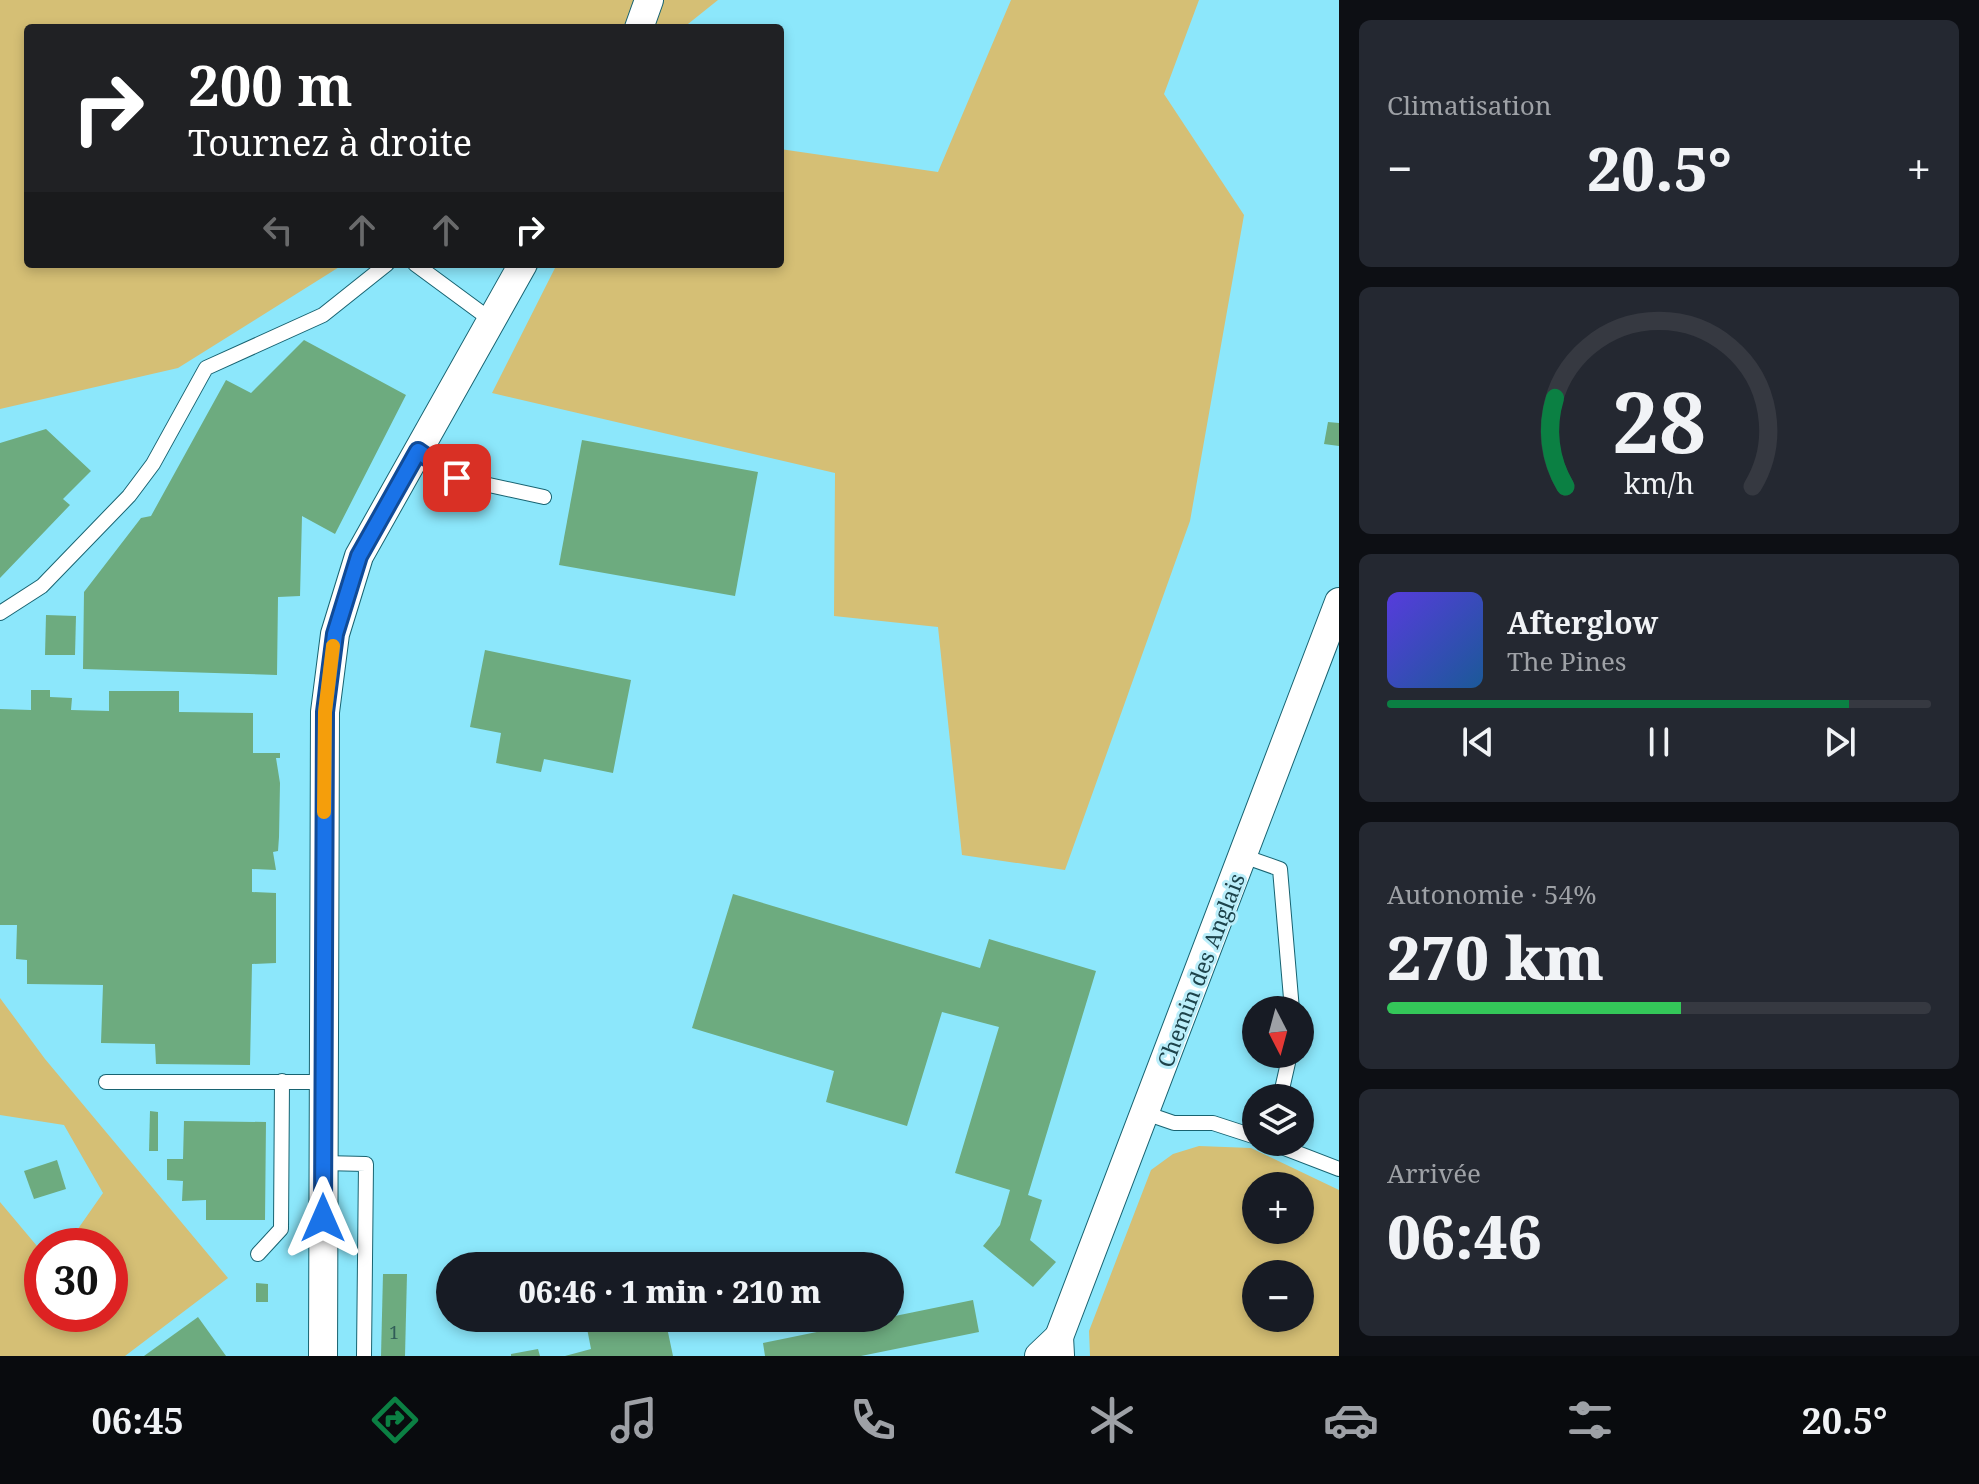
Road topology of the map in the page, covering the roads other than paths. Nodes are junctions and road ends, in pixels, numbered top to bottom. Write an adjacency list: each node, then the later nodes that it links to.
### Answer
1 (649, 0): 2 (street)
2 (640, 24)
3 (382, 268): 10 (lane)
4 (420, 268): 6 (lane)
5 (521, 268): 6 (street)
6 (491, 320): 7 (street)
7 (418, 451): 8 (lane); 15 (street)
8 (544, 497)
9 (1339, 602): 11 (street, Chemin des Anglais)
10 (0, 613)
11 (1243, 856): 12 (lane); 16 (street, Chemin des Anglais)
12 (1291, 996)
13 (282, 1081): 14 (lane); 15 (lane); 21 (lane)
14 (106, 1082)
15 (323, 1082): 19 (street)
16 (1145, 1113): 17 (lane); 22 (street, Chemin des Anglais)
17 (1242, 1132)
18 (1305, 1156): 20 (lane)
19 (323, 1163): 23 (street); 24 (lane)
20 (1339, 1169)
21 (258, 1254)
22 (1053, 1350)
23 (323, 1356)
24 (364, 1356)

